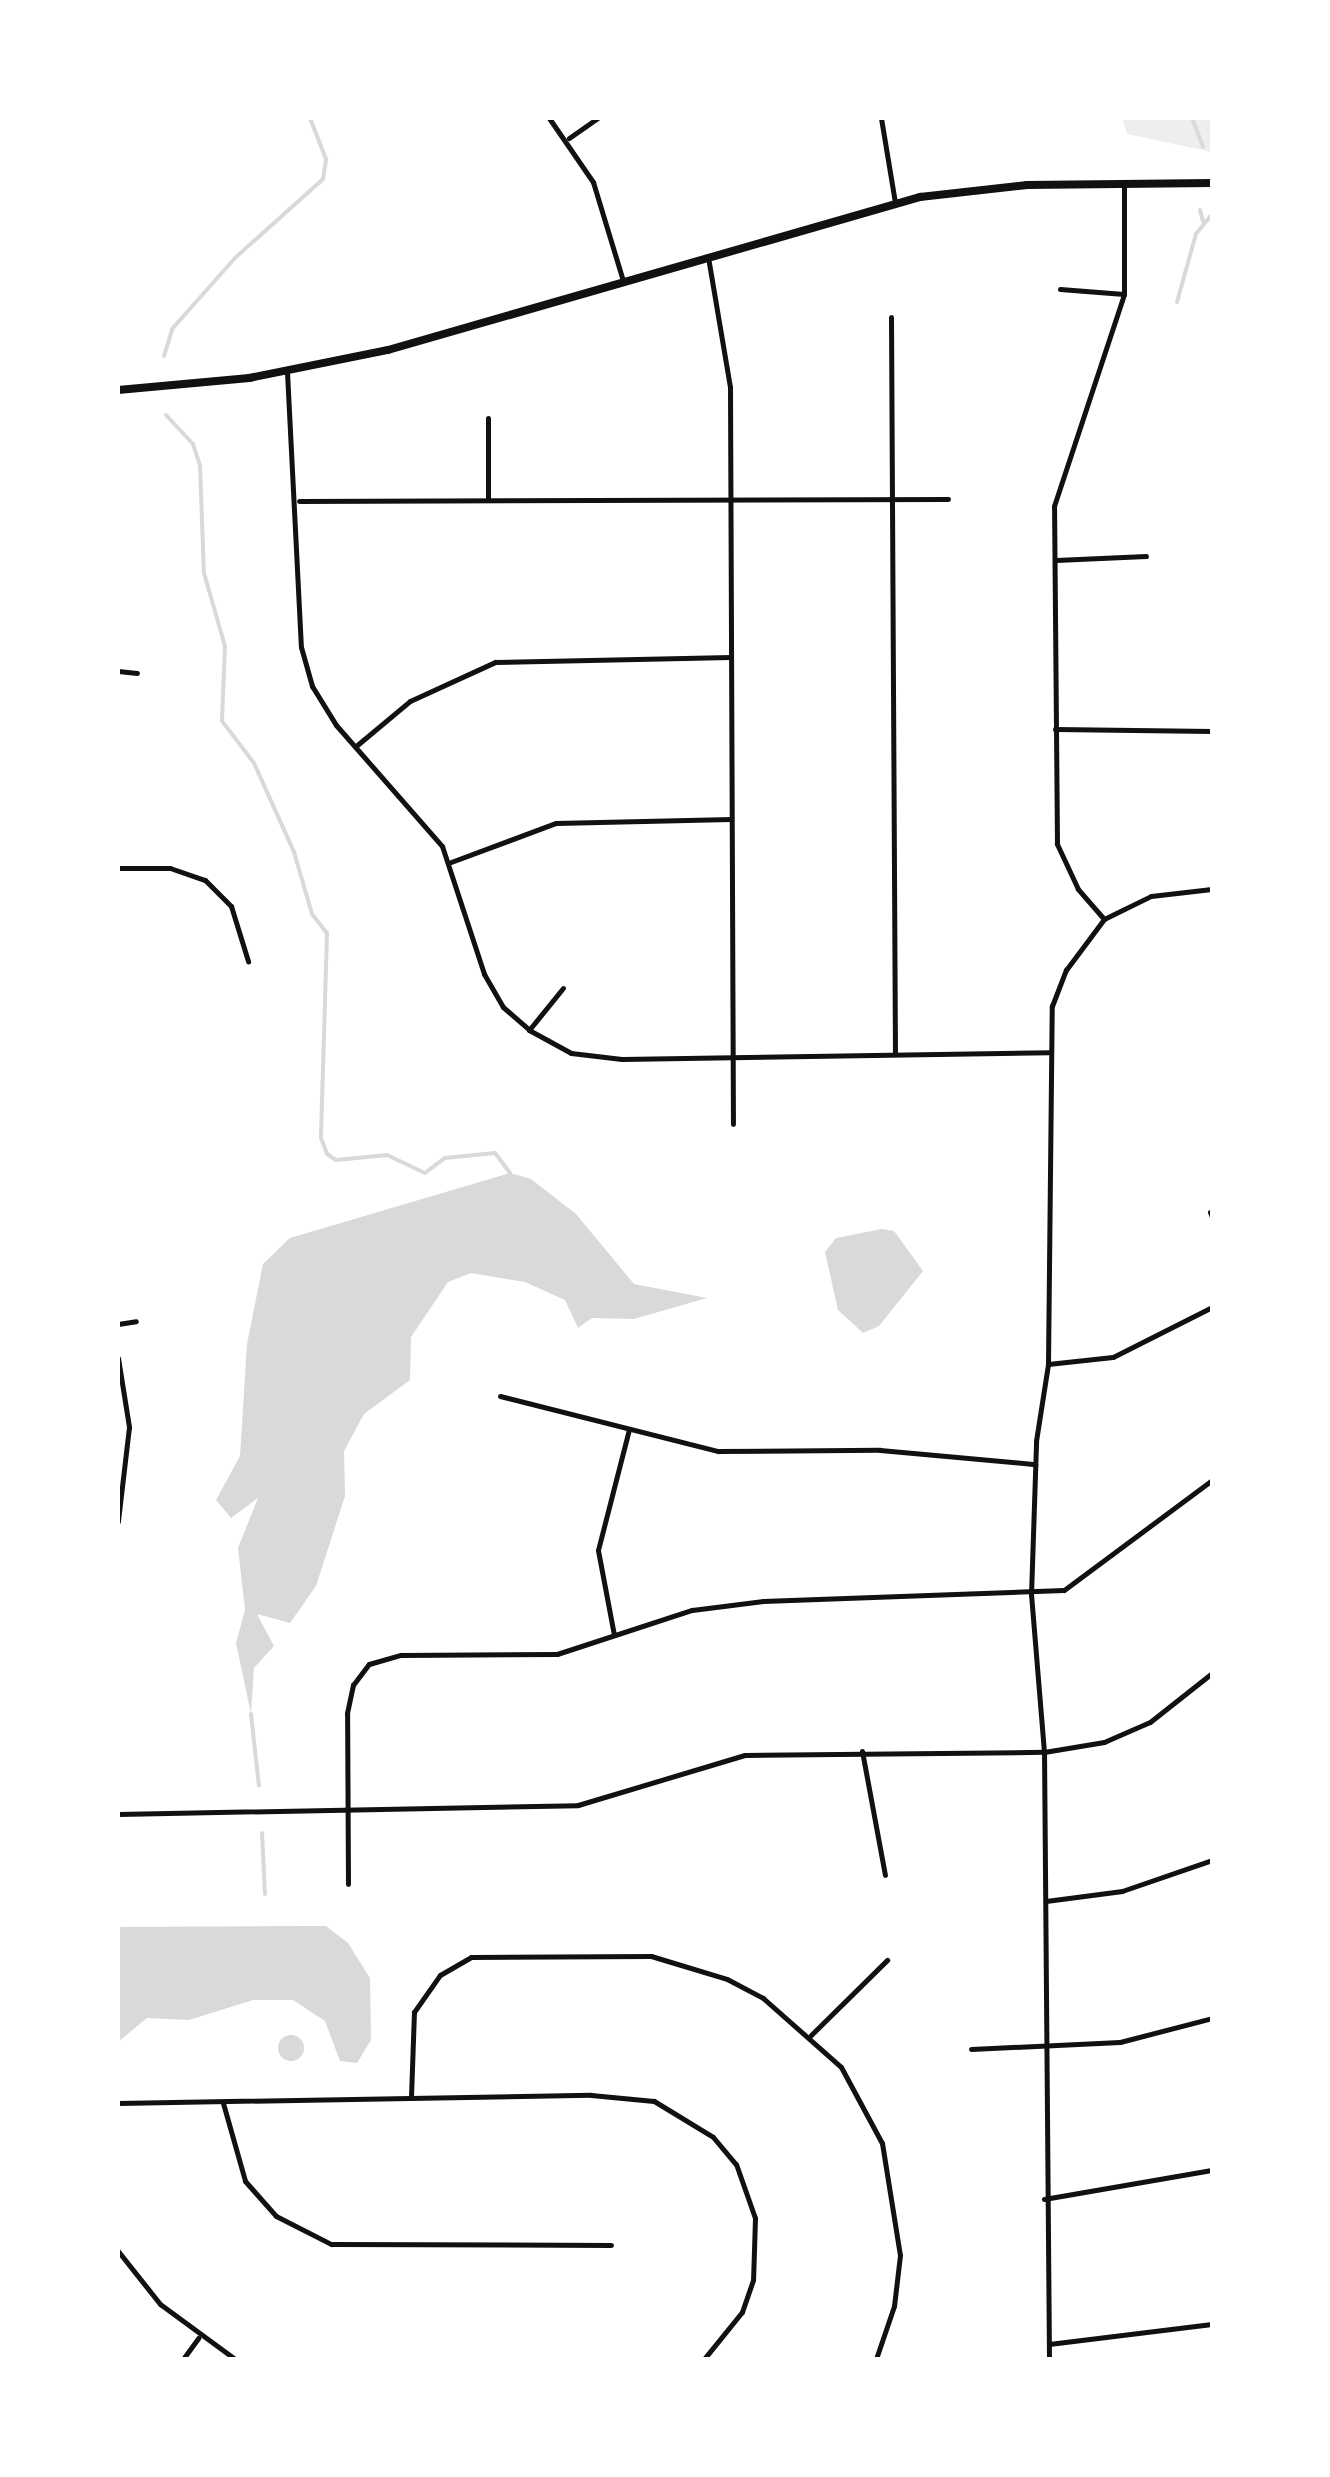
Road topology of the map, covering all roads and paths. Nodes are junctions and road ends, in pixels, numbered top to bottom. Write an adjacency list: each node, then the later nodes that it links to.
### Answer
1 (549, 118): 4 (street)
2 (598, 118): 4 (street)
3 (881, 118): 7 (street)
4 (569, 138): 9 (street)
5 (1212, 183): 6 (main road)
6 (1124, 184): 7 (main road); 11 (street)
7 (895, 203): 8 (main road)
8 (708, 256): 9 (main road); 19 (street)
9 (623, 281): 13 (main road)
10 (1060, 289): 11 (street)
11 (1124, 294): 22 (street)
12 (891, 317): 16 (street)
13 (287, 372): 14 (main road); 20 (street)
14 (118, 390)
15 (488, 418): 18 (street)
16 (892, 498): 17 (street); 19 (street); 38 (street)
17 (948, 499)
18 (488, 500): 19 (street); 20 (street)
19 (731, 500): 23 (street)
20 (299, 501): 28 (street)
21 (1146, 556): 22 (street)
22 (1056, 560): 26 (street)
23 (731, 657): 28 (street); 29 (street)
24 (118, 671): 25 (street)
25 (137, 673)
26 (1055, 729): 27 (street); 33 (street)
27 (1212, 731)
28 (356, 746): 30 (street)
29 (731, 819): 30 (street); 39 (street)
30 (451, 862): 36 (street)
31 (118, 868): 34 (street)
32 (1212, 889): 33 (street)
33 (1104, 919): 37 (street)
34 (248, 961)
35 (563, 988): 36 (street)
36 (529, 1030): 39 (street)
37 (1049, 1052): 38 (street); 45 (street)
38 (895, 1053): 39 (street)
39 (733, 1057): 40 (street)
40 (733, 1124)
41 (1212, 1307): 45 (street)
42 (136, 1321): 43 (street)
43 (118, 1324)
44 (118, 1358): 50 (street)
45 (1048, 1364): 48 (street)
46 (500, 1396): 47 (street)
47 (629, 1429): 48 (street); 52 (street)
48 (1035, 1464): 51 (street)
49 (1212, 1480): 51 (street)
50 (118, 1520)
51 (1031, 1595): 52 (street); 55 (street)
52 (614, 1635): 56 (street)
53 (1212, 1673): 55 (street)
54 (862, 1751): 55 (street); 56 (street); 59 (street)
55 (1044, 1752): 61 (street)
56 (349, 1809): 57 (street); 60 (street)
57 (118, 1814)
58 (1212, 1860): 61 (street)
59 (885, 1875)
60 (348, 1884)
61 (1046, 1901): 65 (street)
62 (887, 1960): 64 (street)
63 (1212, 2018): 65 (street)
64 (811, 2035): 67 (street); 80 (street)
65 (1045, 2047): 66 (street); 71 (street)
66 (971, 2049)
67 (411, 2097): 69 (street); 79 (street)
68 (118, 2103): 69 (street)
69 (223, 2103): 72 (street)
70 (1212, 2170): 71 (street)
71 (1044, 2199): 76 (street)
72 (611, 2245)
73 (118, 2251): 75 (street)
74 (1212, 2324): 76 (street)
75 (198, 2338): 77 (street); 78 (street)
76 (1049, 2344): 81 (street)
77 (183, 2359)
78 (235, 2359)
79 (704, 2359)
80 (876, 2359)
81 (1049, 2359)

